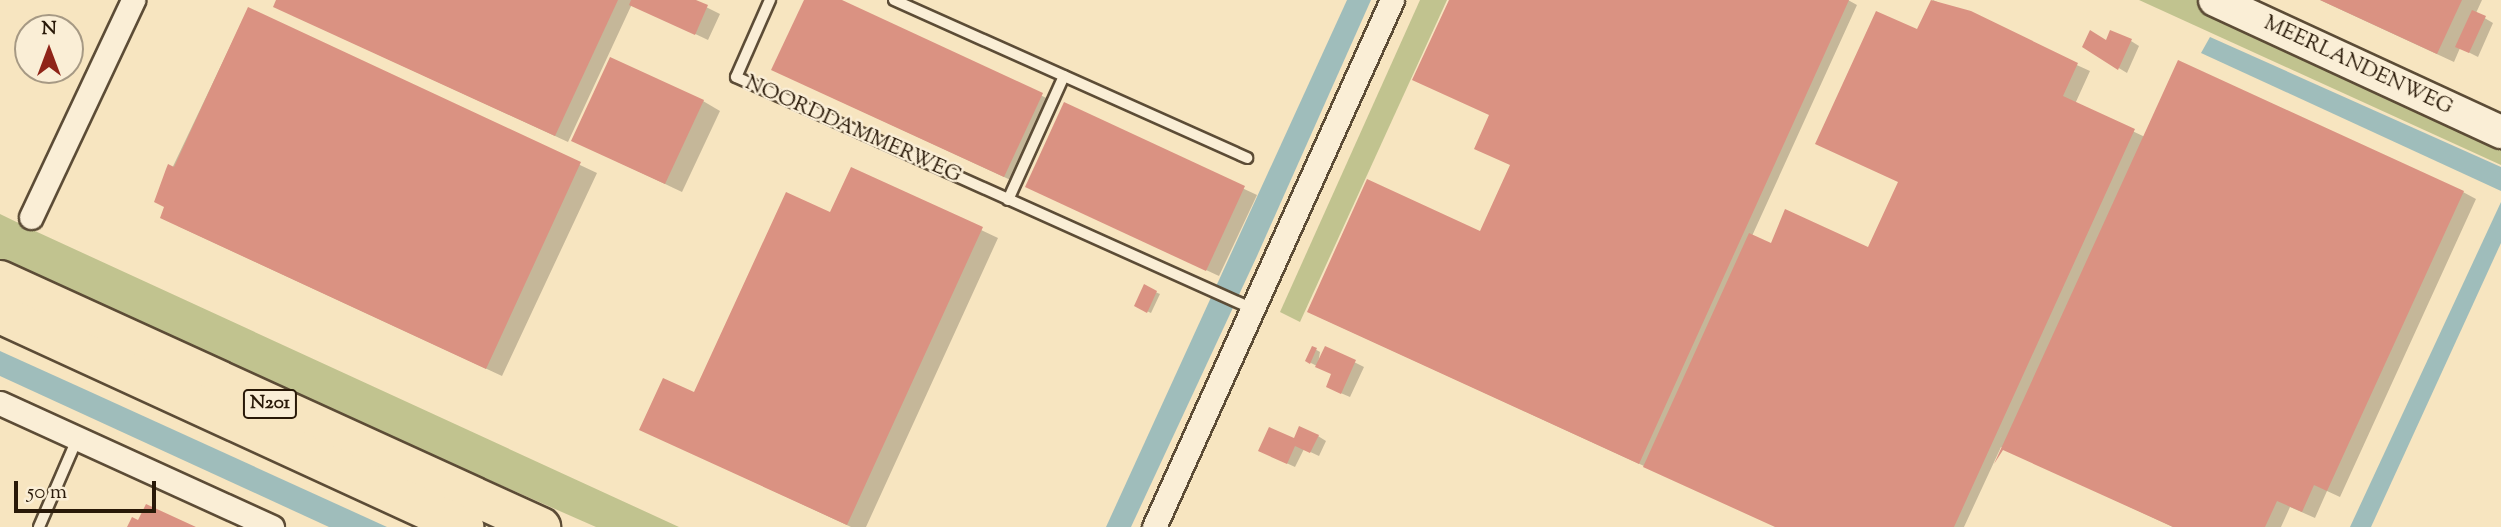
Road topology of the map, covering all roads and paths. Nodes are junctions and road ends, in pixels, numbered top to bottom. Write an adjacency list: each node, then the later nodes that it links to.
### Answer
1 (133, 0): 10 (street)
2 (770, 0): 9 (lane, NOORDDAMMERWEG)
3 (894, 0): 6 (lane)
4 (1392, 0): 12 (street)
5 (2216, 0): 7 (street, MEERLANDENWEG)
6 (1064, 76): 8 (lane); 9 (lane)
7 (2501, 132)
8 (1247, 159)
9 (1008, 200): 12 (lane, NOORDDAMMERWEG)
10 (31, 217)
11 (0, 281): 19 (highway, N201)
12 (1250, 307): 20 (street)
13 (0, 314): 18 (highway, N201)
14 (0, 403): 15 (street)
15 (77, 439): 16 (lane); 17 (street)
16 (40, 527)
17 (272, 527)
18 (464, 527)
19 (541, 527)
20 (1154, 527)

